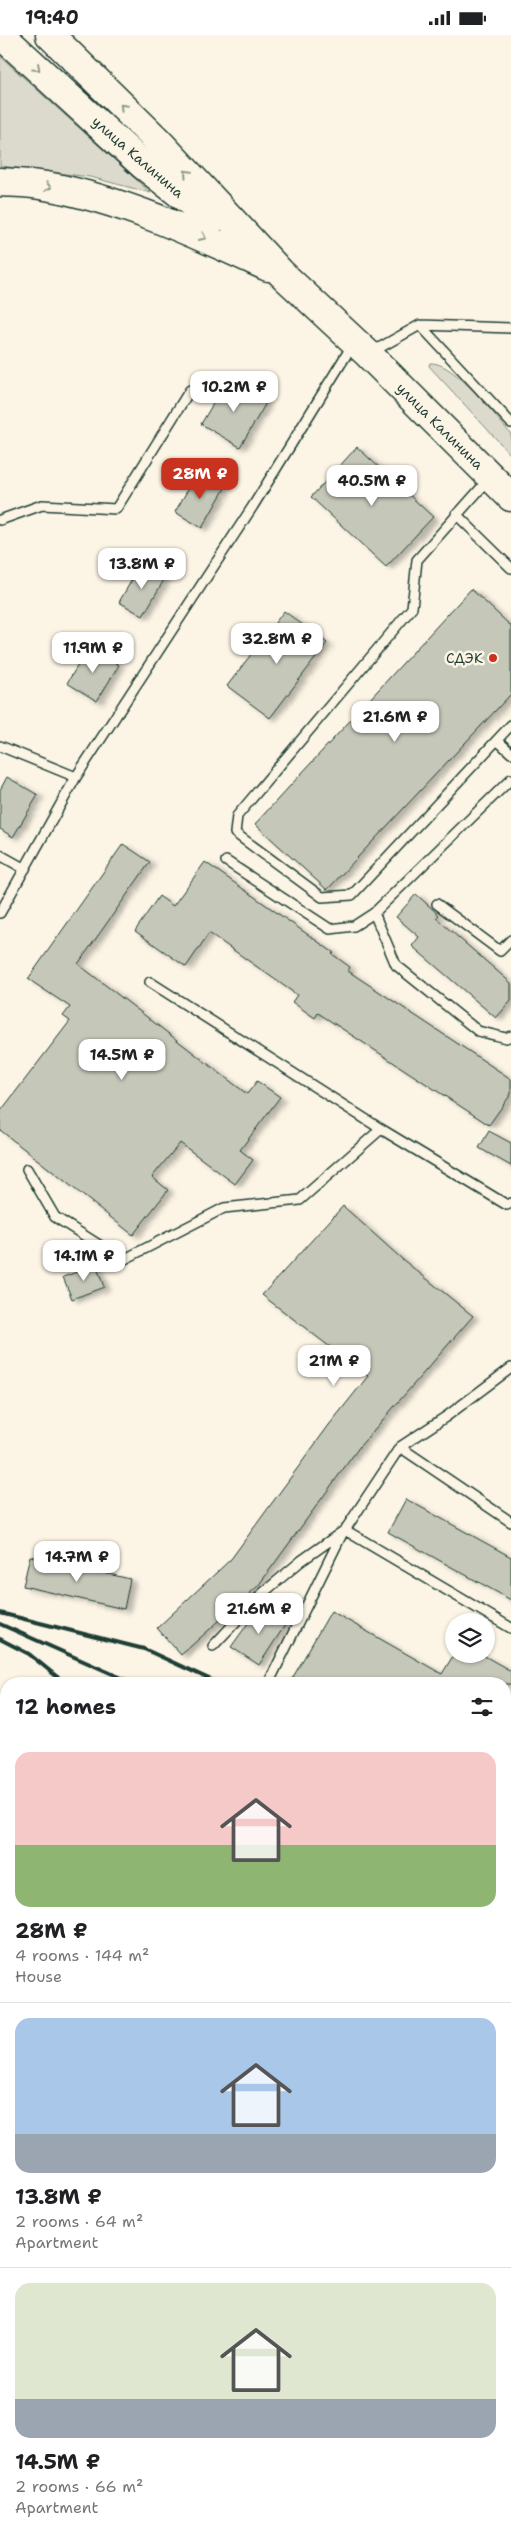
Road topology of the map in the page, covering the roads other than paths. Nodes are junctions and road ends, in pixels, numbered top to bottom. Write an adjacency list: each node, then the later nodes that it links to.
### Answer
1 (1, 35): 4 (main road, улица Калинина, one-way to 4)
2 (50, 35): 4 (main road, улица Калинина, one-way to 2)
3 (0, 182): 4 (main road, one-way to 4)
4 (281, 273): 7 (main road, улица Калинина)
5 (420, 325): 6 (lane); 7 (lane); 9 (lane)
6 (511, 328)
7 (361, 348): 10 (main road, улица Калинина); 19 (lane)
8 (190, 390): 13 (lane)
9 (511, 423)
10 (491, 477): 11 (main road, улица Калинина); 12 (lane)
11 (511, 497)
12 (456, 514): 14 (lane); 16 (lane)
13 (0, 520)
14 (511, 568)
15 (511, 725): 16 (lane)
16 (497, 740): 18 (lane)
17 (0, 745): 19 (lane)
18 (511, 753)
19 (76, 777): 23 (lane)
20 (511, 779): 26 (lane)
21 (0, 855): 23 (lane)
22 (226, 861): 26 (lane)
23 (25, 869): 25 (lane)
24 (437, 903): 27 (lane)
25 (0, 913)
26 (374, 913): 29 (lane)
27 (511, 940)
28 (150, 983): 30 (lane)
29 (511, 1036)
30 (381, 1129): 31 (lane); 32 (lane)
31 (27, 1169)
32 (511, 1203)
33 (511, 1368): 34 (lane)
34 (400, 1447): 35 (lane); 36 (lane)
35 (511, 1522)
36 (345, 1530): 37 (lane); 38 (lane); 39 (lane)
37 (511, 1628)
38 (213, 1646)
39 (272, 1677)

